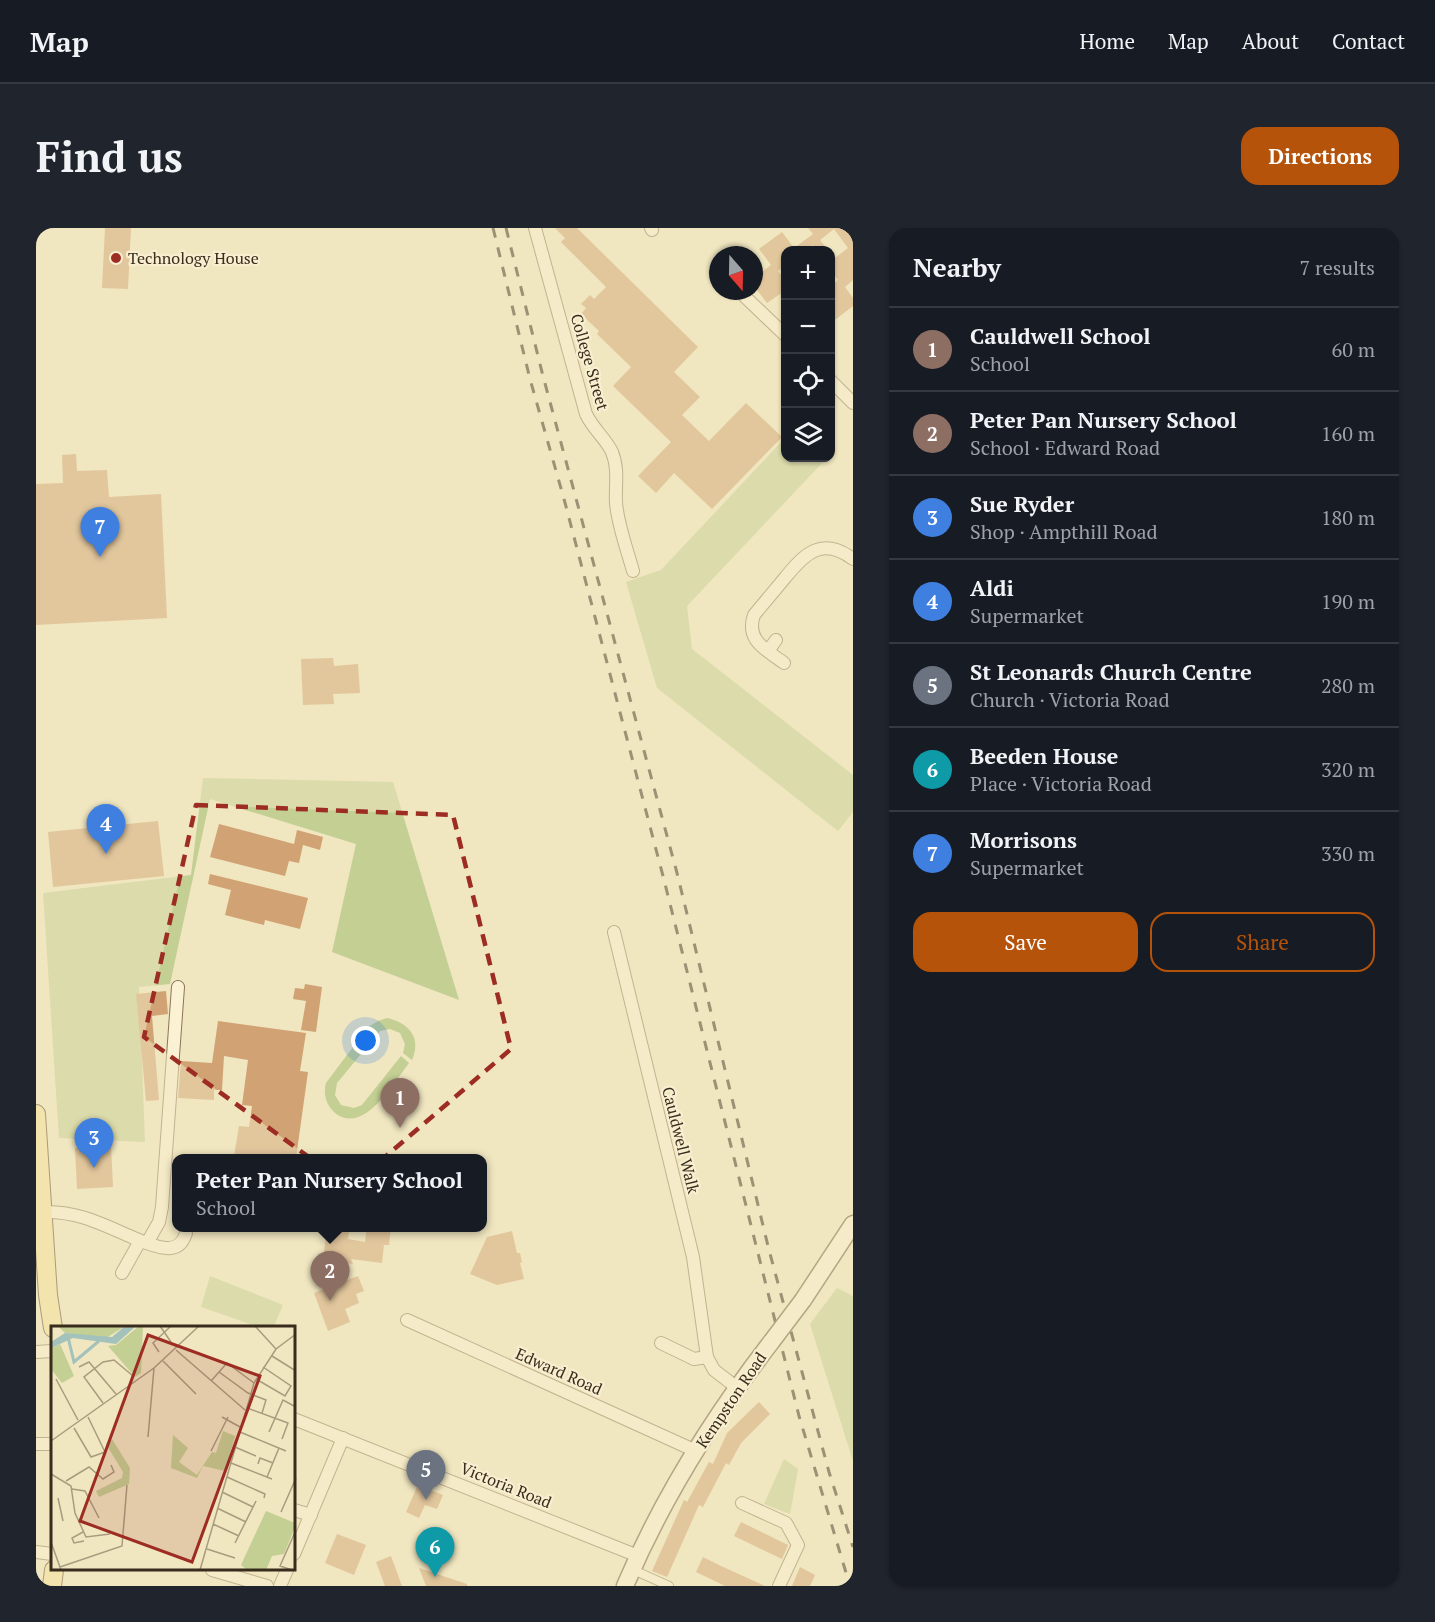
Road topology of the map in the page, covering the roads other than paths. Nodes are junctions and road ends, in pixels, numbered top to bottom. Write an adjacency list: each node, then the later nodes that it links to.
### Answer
1 (535, 228): 7 (street, College Street)
2 (748, 300): 3 (street)
3 (781, 331)
4 (835, 384): 5 (street)
5 (853, 402)
6 (853, 559): 9 (street)
7 (633, 571)
8 (776, 640): 9 (street)
9 (768, 651): 10 (street)
10 (784, 663)
11 (614, 932): 26 (street, Cauldwell Walk)
12 (178, 987): 18 (street)
13 (36, 1114): 14 (main road)
14 (38, 1176): 15 (main road)
15 (43, 1212): 18 (street); 20 (main road)
16 (853, 1224): 27 (main road, Kempston Road, bridge)
17 (186, 1233): 18 (street)
18 (144, 1242): 19 (street)
19 (122, 1273)
20 (42, 1295): 22 (main road)
21 (407, 1320): 30 (street, Edward Road)
22 (52, 1326)
23 (661, 1343): 26 (street)
24 (51, 1351): 25 (street)
25 (36, 1352)
26 (707, 1357): 27 (street)
27 (736, 1388): 30 (main road, Kempston Road)
28 (296, 1420): 29 (street, Victoria Road)
29 (343, 1438): 33 (street); 37 (street, Victoria Road)
30 (696, 1451): 37 (main road, Kempston Road)
31 (742, 1503): 46 (street)
32 (296, 1511): 33 (street)
33 (311, 1515): 34 (street)
34 (296, 1549)
35 (36, 1552): 36 (street)
36 (51, 1554)
37 (638, 1564): 44 (main road, Kempston Road); 45 (street)
38 (54, 1571): 41 (main road)
39 (218, 1571): 42 (street)
40 (286, 1571): 43 (street)
41 (52, 1586)
42 (267, 1586)
43 (280, 1586)
44 (625, 1586)
45 (669, 1586)
46 (779, 1586)

